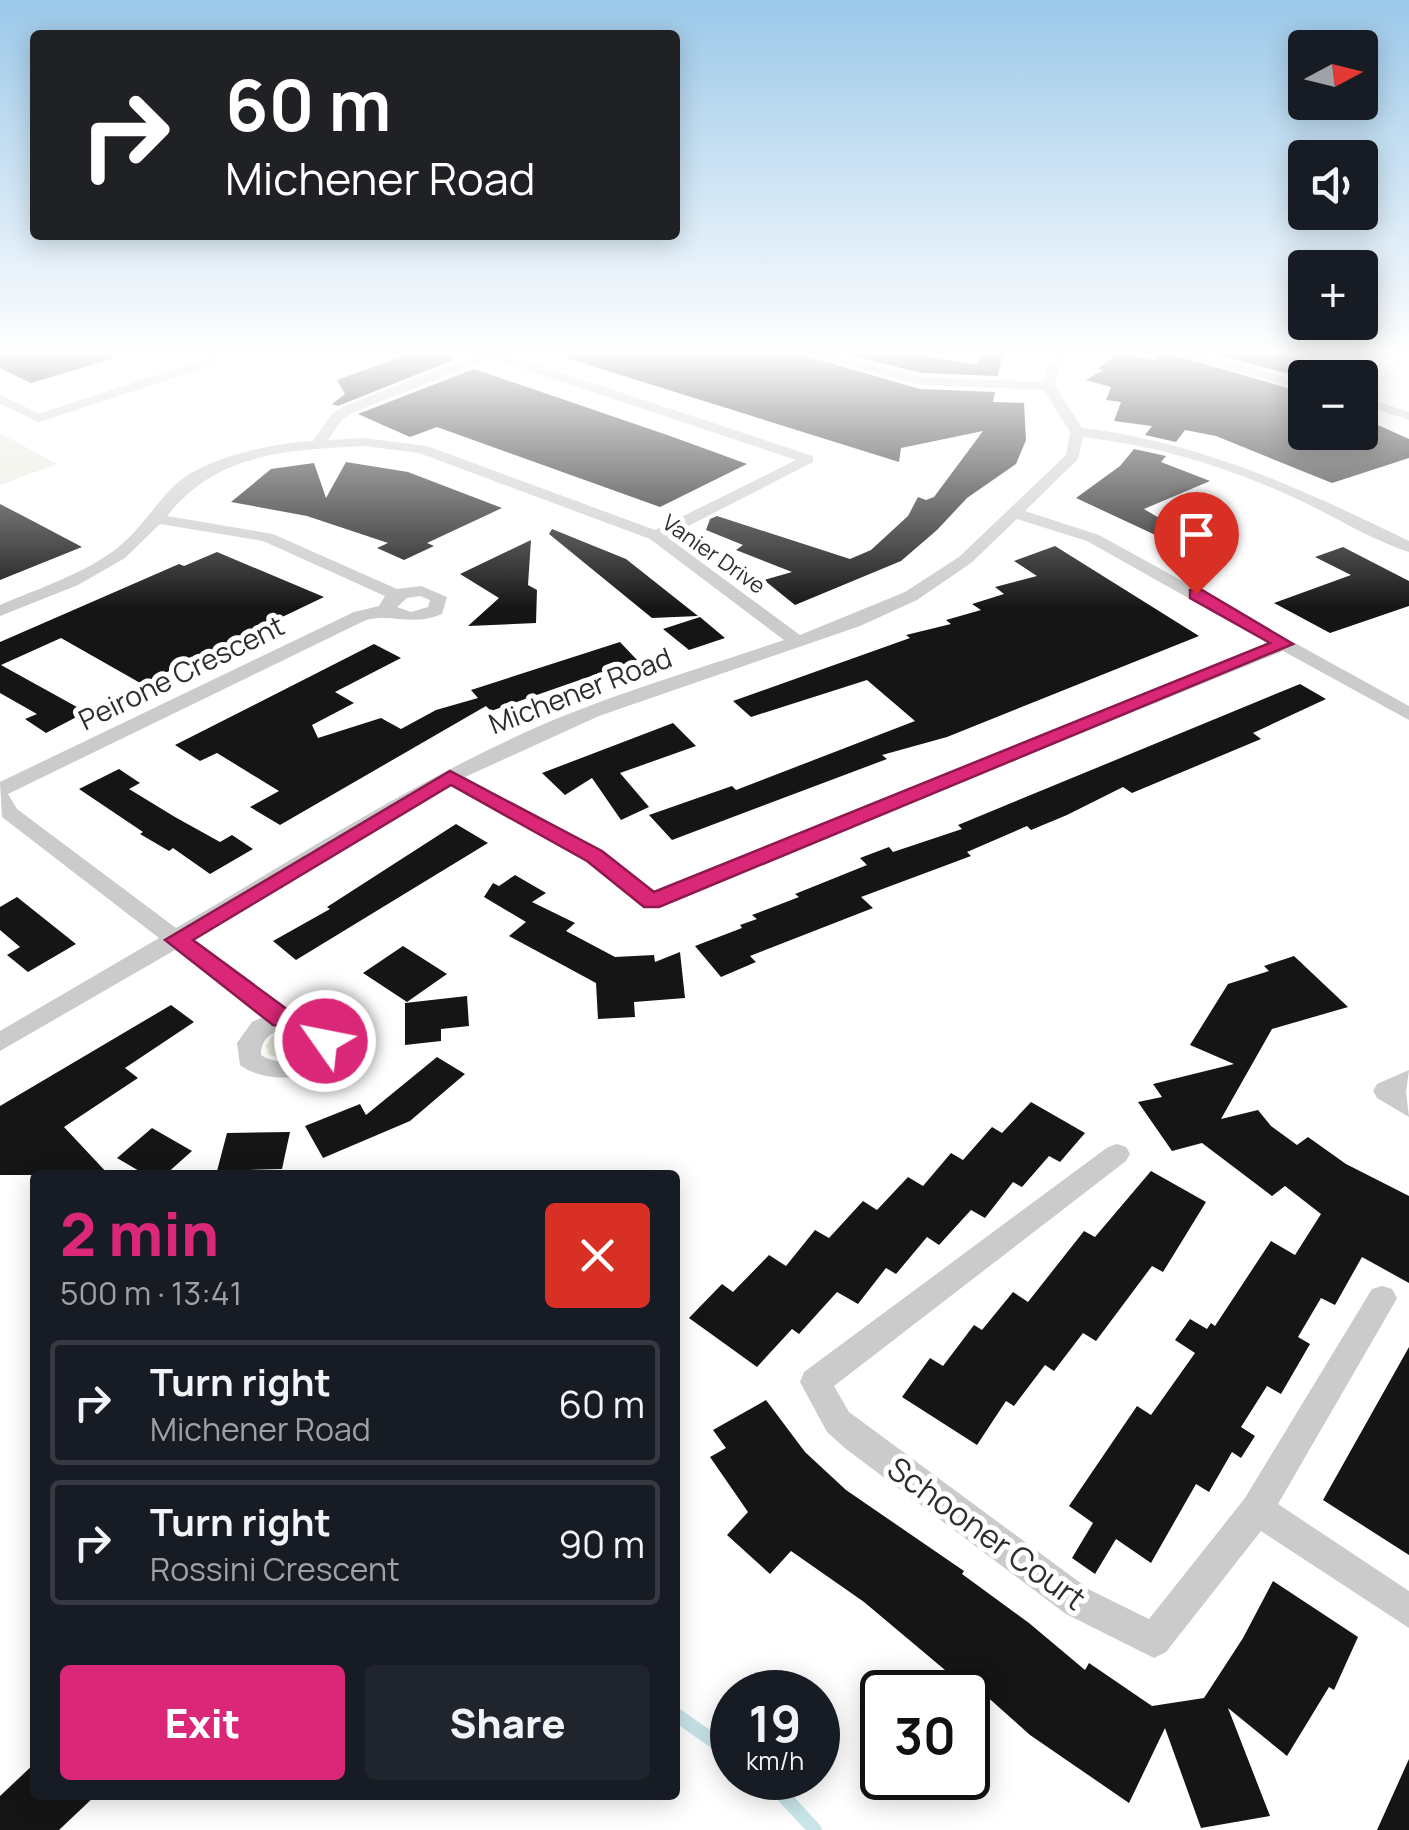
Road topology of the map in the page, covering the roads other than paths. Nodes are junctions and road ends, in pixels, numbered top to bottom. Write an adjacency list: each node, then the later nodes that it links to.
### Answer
1 (322, 438): 5 (street)
2 (746, 438): 8 (street)
3 (1076, 438): 6 (street, Michener Road)
4 (1126, 438): 9 (street)
5 (319, 442): 7 (street, Vanier Drive); 8 (street, Vanier Drive)
6 (1015, 514): 11 (street, Michener Road); 12 (street)
7 (156, 520): 10 (street, Vanier Drive); 15 (street, Peirone Crescent)
8 (656, 536): 11 (street, Vanier Drive)
9 (1409, 546)
10 (0, 611)
11 (798, 642): 14 (street, Michener Road)
12 (1284, 644): 13 (street); 14 (street)
13 (1409, 714)
14 (450, 777): 16 (street, Michener Road)
15 (0, 794): 16 (street)
16 (176, 940): 17 (street); 18 (street, Michener Road)
17 (282, 1018)
18 (0, 1042)
19 (1398, 1085): 20 (street)
20 (1409, 1107)
21 (1117, 1154): 23 (street, Schooner Court)
22 (1382, 1298): 23 (street, Schooner Court)
23 (1257, 1510): 24 (street)
24 (1409, 1611)

